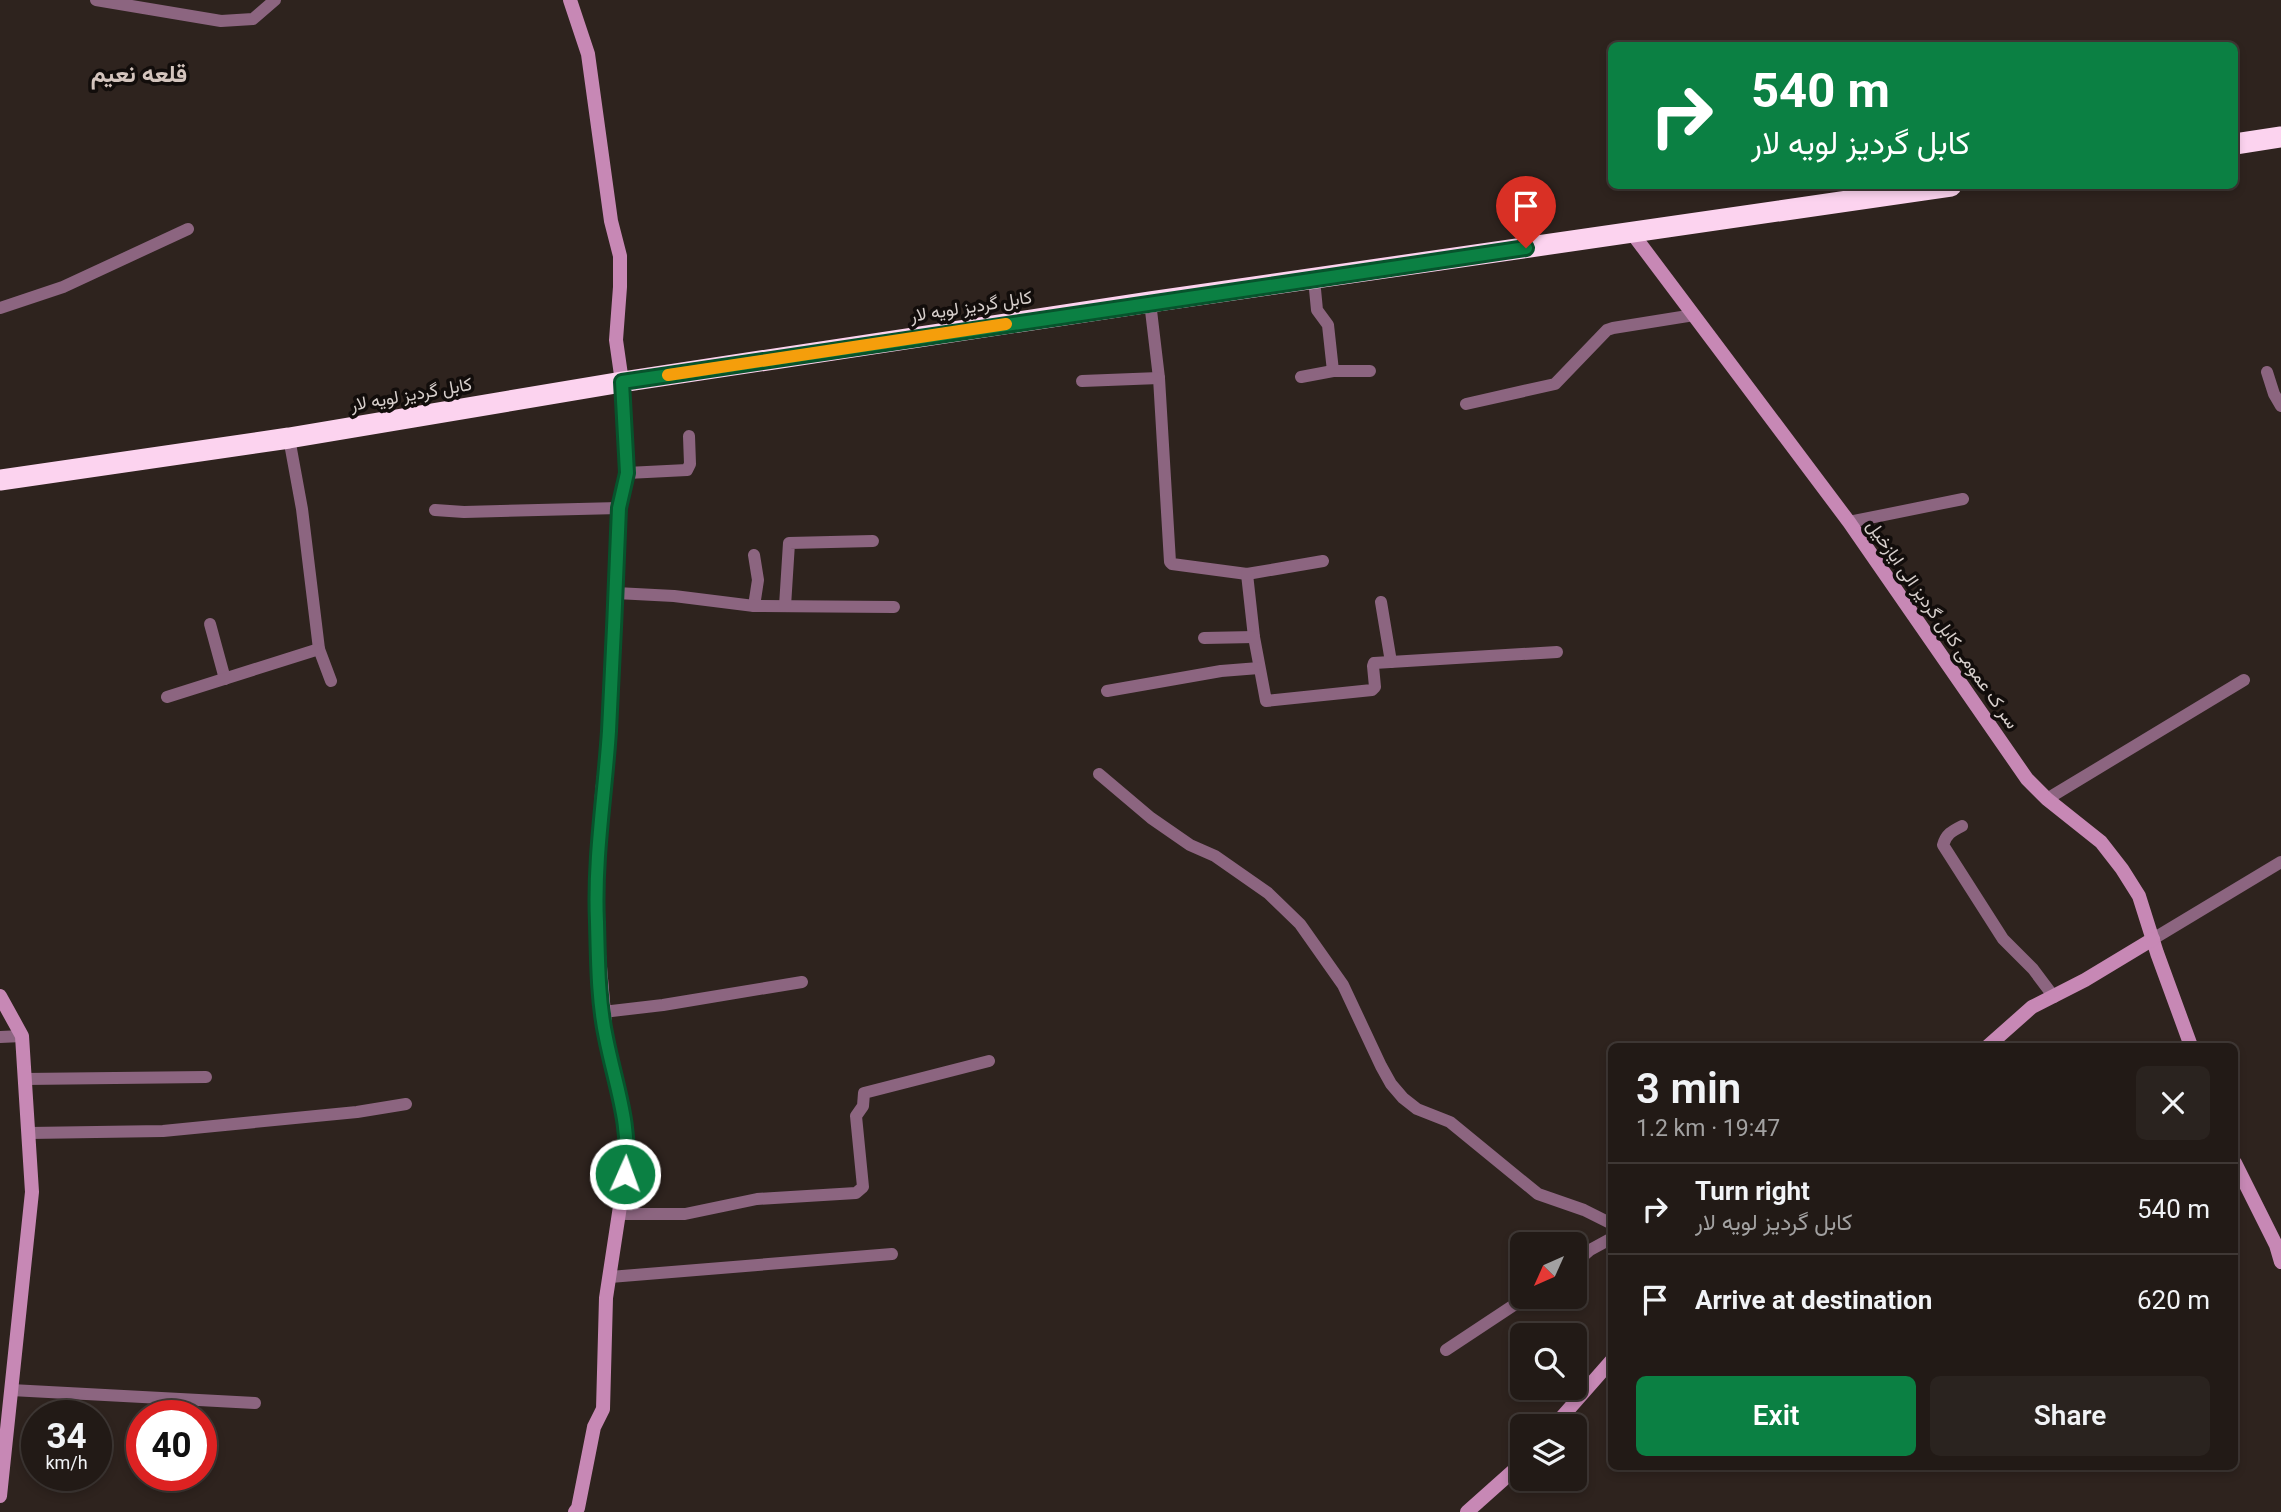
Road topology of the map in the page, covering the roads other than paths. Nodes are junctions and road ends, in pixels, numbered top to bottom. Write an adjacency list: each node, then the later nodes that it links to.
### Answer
1 (96, 0): 2 (street)
2 (275, 0)
3 (570, 0): 19 (street)
4 (2281, 137): 5 (highway)
5 (2238, 144)
6 (1931, 189): 8 (highway, کابل گردیز لویه لار)
7 (188, 229): 11 (street)
8 (1632, 233): 9 (highway, کابل گردیز لویه لار); 12 (street, سر ک عمومی کابل گردیز الی ایازخیل)
9 (1314, 279): 10 (highway, کابل گردیز لویه لار); 13 (street)
10 (1150, 302): 17 (street); 19 (highway, کابل گردیز لویه لار)
11 (0, 308)
12 (1694, 315): 20 (street); 29 (street, سر ک عمومی کابل گردیز الی ایازخیل)
13 (1333, 371): 14 (street); 16 (street)
14 (1370, 371)
15 (2267, 372): 21 (street)
16 (1301, 377)
17 (1159, 378): 18 (street); 33 (street)
18 (1082, 381)
19 (622, 382): 23 (highway, کابل گردیز لویه لار); 24 (street)
20 (1466, 404)
21 (2281, 405)
22 (690, 436): 24 (street)
23 (289, 438): 25 (highway, کابل گردیز لویه لار); 42 (street)
24 (627, 473): 27 (street)
25 (0, 481)
26 (1963, 499): 29 (street)
27 (619, 508): 28 (street); 34 (street)
28 (435, 510)
29 (1849, 522): 52 (street, سر ک عمومی کابل گردیز الی ایازخیل)
30 (873, 541): 37 (street)
31 (754, 555): 36 (street)
32 (1324, 562): 33 (street)
33 (1247, 574): 40 (street)
34 (616, 593): 36 (street); 59 (street)
35 (1381, 602): 44 (street)
36 (754, 606): 37 (street)
37 (785, 606): 38 (street)
38 (894, 607)
39 (210, 624): 46 (street)
40 (1254, 637): 41 (street); 45 (street)
41 (1204, 638)
42 (319, 649): 46 (street); 48 (street)
43 (1557, 652): 44 (street)
44 (1391, 662): 45 (street)
45 (1259, 668): 49 (street)
46 (225, 679): 50 (street)
47 (2244, 680): 52 (street)
48 (331, 681)
49 (1107, 691)
50 (167, 697)
51 (1099, 774): 71 (street)
52 (2047, 799): 55 (street, سر ک عمومی کابل گردیز الی ایازخیل)
53 (1962, 826): 58 (street)
54 (2281, 862): 55 (street)
55 (2153, 939): 58 (street); 63 (street, سر ک عمومی کابل گردیز الی ایازخیل)
56 (802, 982): 59 (street)
57 (0, 996): 60 (street)
58 (2054, 997): 62 (street)
59 (603, 1012): 70 (street)
60 (22, 1036): 61 (street); 66 (street)
61 (0, 1037)
62 (1990, 1043)
63 (2190, 1043)
64 (989, 1061): 70 (street)
65 (206, 1077): 66 (street)
66 (24, 1079): 68 (street)
67 (406, 1104): 68 (street)
68 (29, 1133): 80 (street)
69 (2238, 1169): 75 (street)
70 (620, 1213): 76 (street)
71 (1608, 1222)
72 (1608, 1240): 73 (street)
73 (1587, 1252)
74 (892, 1254): 76 (street)
75 (2281, 1262)
76 (610, 1277): 86 (street)
77 (1510, 1308): 78 (street)
78 (1446, 1350)
79 (1608, 1365): 82 (street)
80 (11, 1390): 81 (street); 83 (street)
81 (255, 1404)
82 (1565, 1414)
83 (1, 1472): 85 (street)
84 (1510, 1473): 87 (street)
85 (0, 1496)
86 (575, 1512)
87 (1467, 1512)

